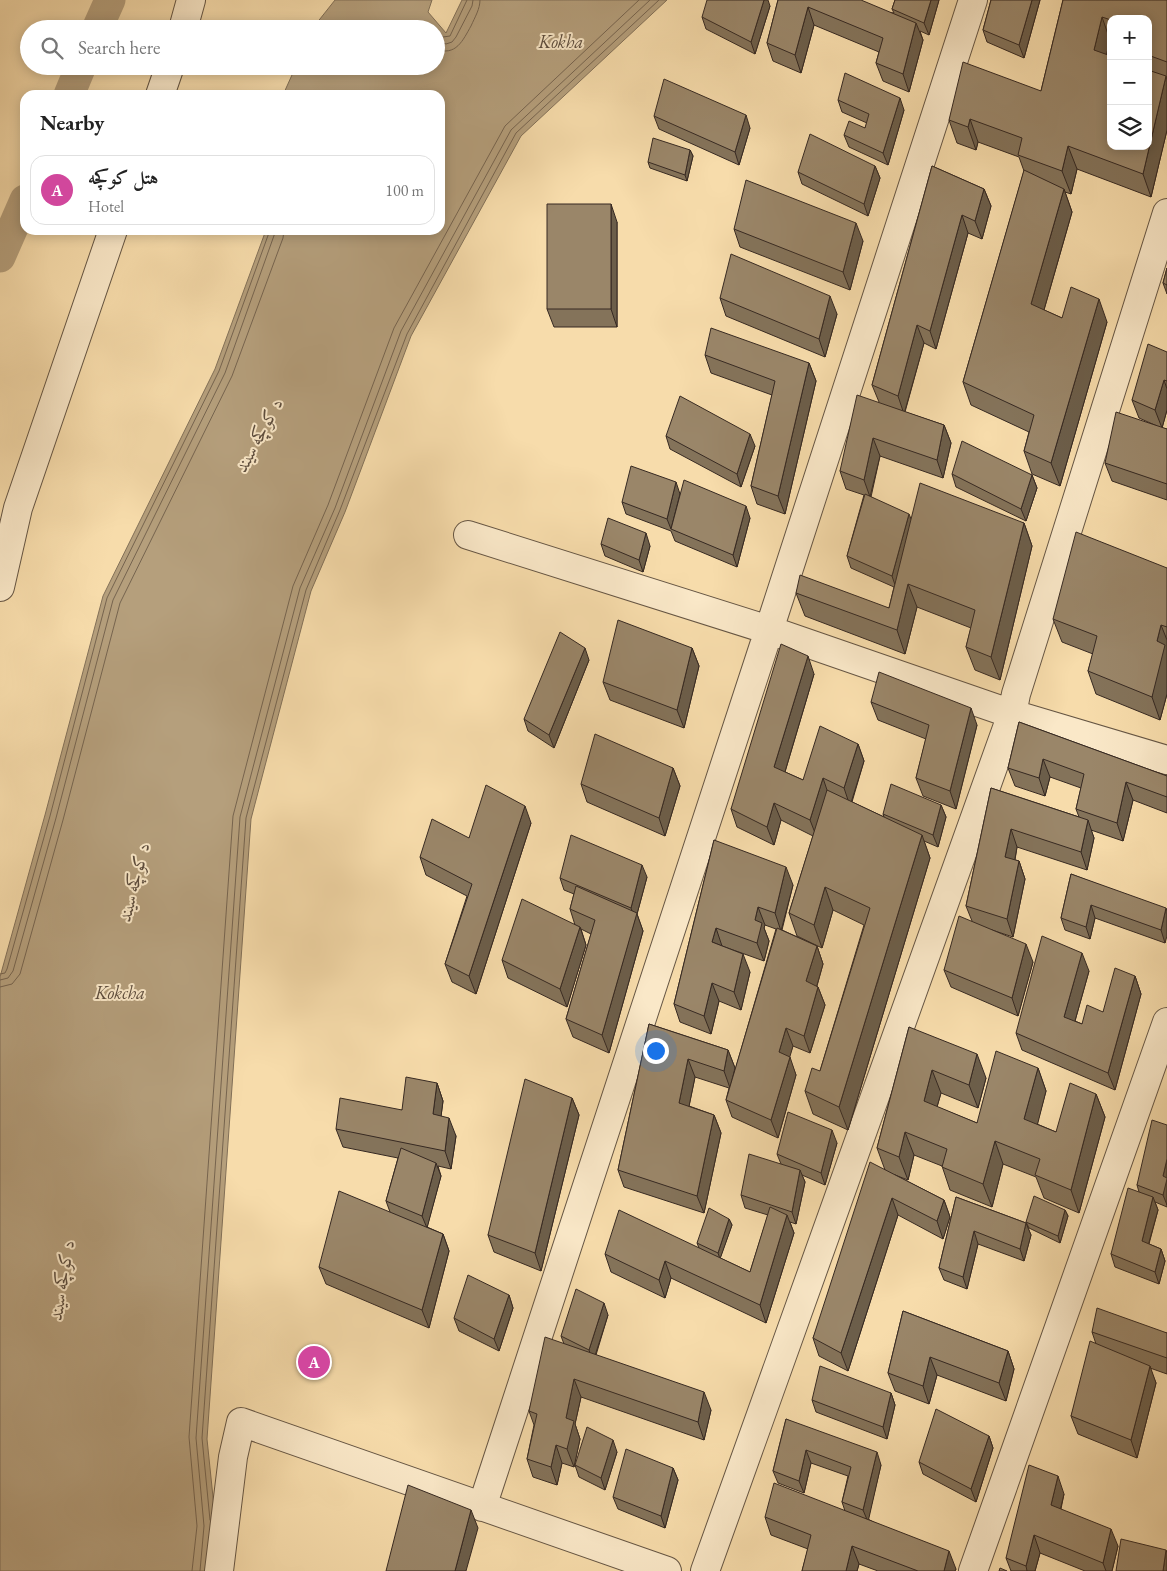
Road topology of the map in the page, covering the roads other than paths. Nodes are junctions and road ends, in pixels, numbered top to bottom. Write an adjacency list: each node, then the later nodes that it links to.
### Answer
1 (191, 0): 3 (street)
2 (972, 0): 10 (street)
3 (185, 20)
4 (167, 75): 5 (street)
5 (162, 90)
6 (1167, 213): 11 (street)
7 (111, 235): 9 (street)
8 (468, 535): 10 (street)
9 (0, 587)
10 (770, 630): 11 (street); 14 (street)
11 (1012, 714): 12 (street); 17 (street)
12 (1167, 760)
13 (1167, 1022): 18 (street)
14 (482, 1506): 15 (street); 16 (street)
15 (219, 1571)
16 (667, 1571)
17 (706, 1571)
18 (973, 1571)

